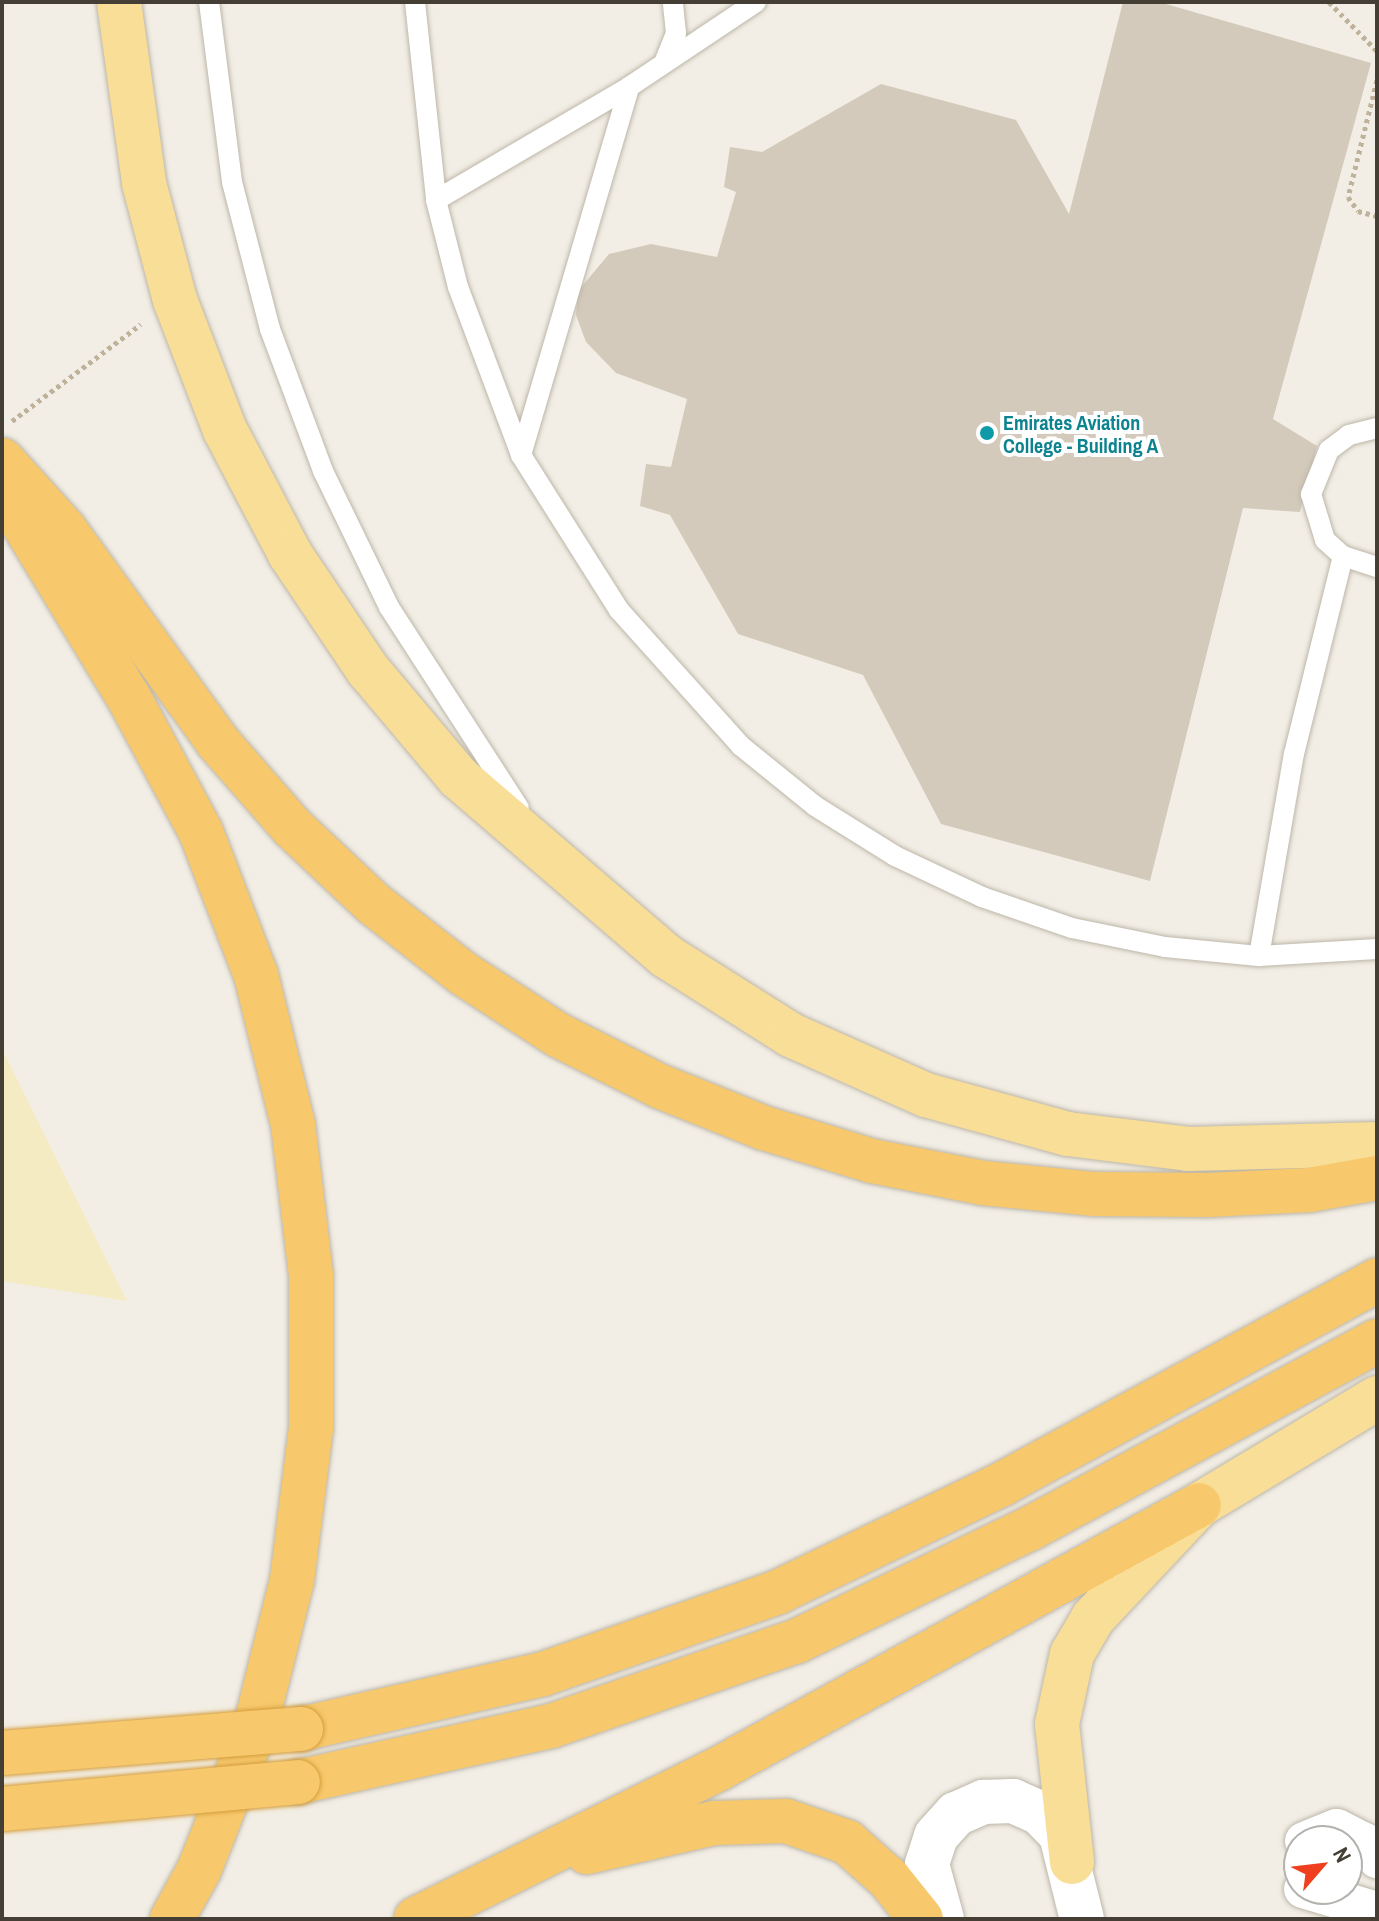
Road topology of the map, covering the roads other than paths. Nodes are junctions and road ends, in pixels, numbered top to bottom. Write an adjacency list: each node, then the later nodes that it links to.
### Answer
1 (119, 2): 15 (main road)
2 (209, 2): 15 (lane)
3 (415, 2): 8 (lane)
4 (673, 2): 6 (lane)
5 (756, 2): 6 (lane)
6 (664, 63): 7 (lane)
7 (629, 87): 8 (lane); 11 (lane)
8 (436, 200): 11 (lane)
9 (1377, 428): 13 (lane)
10 (5, 442): 19 (highway)
11 (521, 455): 17 (lane)
12 (2, 488): 32 (highway)
13 (1343, 556): 14 (lane); 17 (lane)
14 (1377, 567)
15 (562, 871): 18 (main road)
16 (1377, 949): 17 (lane)
17 (1259, 956)
18 (1377, 1144)
19 (1377, 1178)
20 (1377, 1280): 24 (highway, bridge)
21 (1377, 1341): 25 (highway, bridge)
22 (1377, 1398): 23 (main road)
23 (1199, 1505): 28 (main road); 29 (highway)
24 (2, 1753)
25 (2, 1809)
26 (1363, 1841): 27 (street)
27 (1377, 1859)
28 (1072, 1862): 35 (street); 36 (street)
29 (518, 1868): 33 (highway); 34 (highway)
30 (1357, 1905): 31 (street)
31 (1377, 1911)
32 (172, 1919)
33 (416, 1919)
34 (921, 1919)
35 (942, 1919)
36 (1082, 1919)

